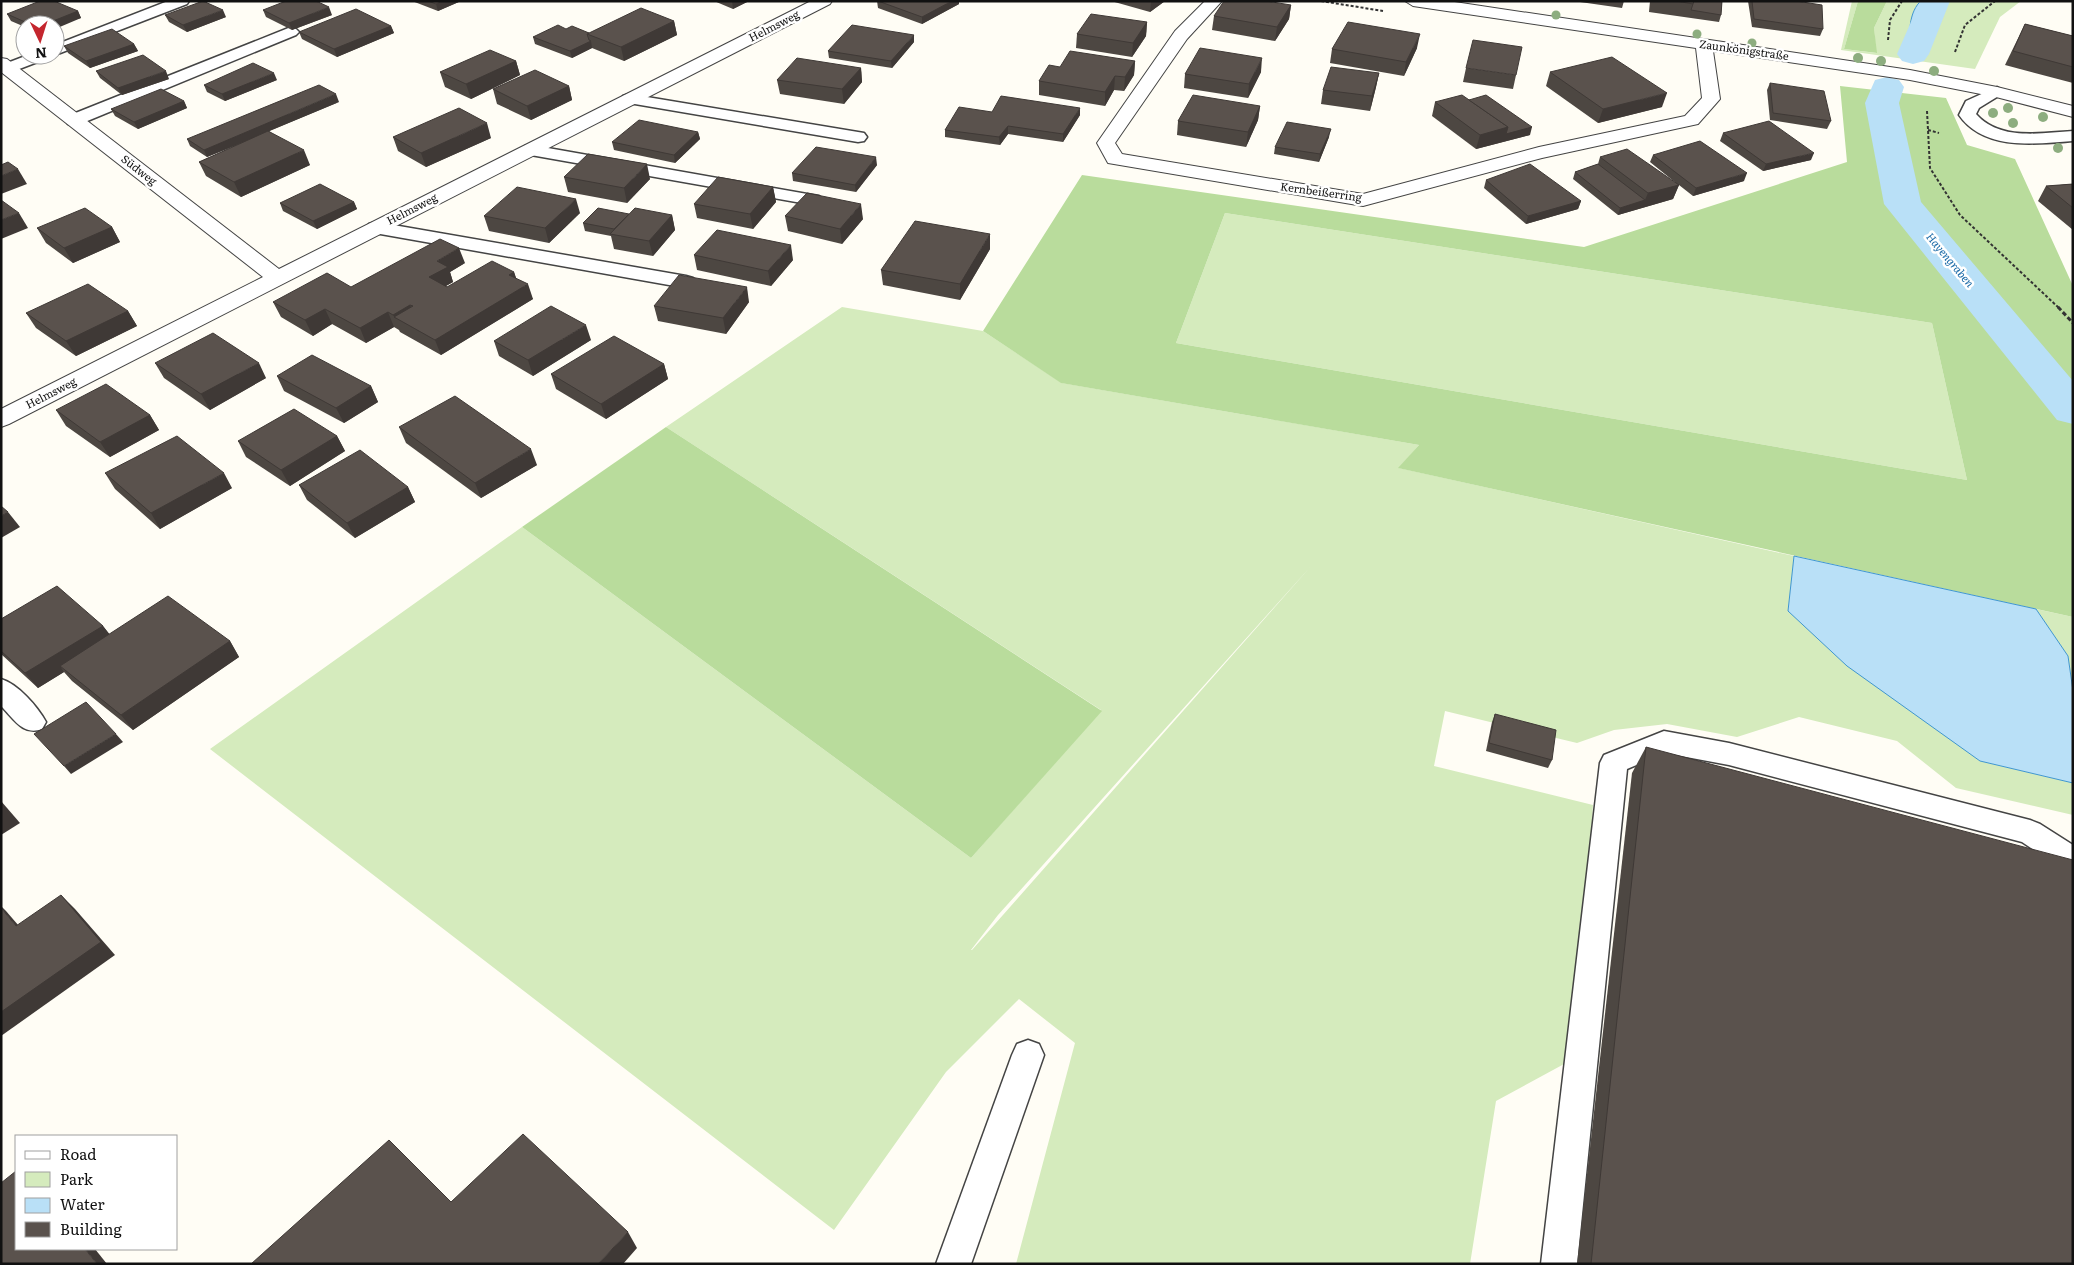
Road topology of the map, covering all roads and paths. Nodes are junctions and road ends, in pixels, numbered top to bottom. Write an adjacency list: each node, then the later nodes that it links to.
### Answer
1 (182, 1): 9 (lane)
2 (824, 1): 14 (street, Helmsweg)
3 (1214, 1): 8 (street, Kernbeißerring)
4 (1413, 1): 8 (street, Zaunkönigstraße)
5 (1902, 1): 11 (path)
6 (1995, 1): 12 (path)
7 (291, 32): 16 (lane)
8 (1704, 44): 11 (street, Zaunkönigstraße)
9 (65, 46)
10 (4, 66): 16 (street, Südweg)
11 (1910, 75): 12 (street, Zaunkönigstraße); 26 (path)
12 (1933, 79): 13 (street, Zaunkönigstraße)
13 (1997, 92): 15 (street, Zaunkönigstraße); 17 (lane)
14 (629, 99): 18 (lane); 19 (street, Helmsweg)
15 (2073, 112)
16 (74, 120): 24 (street, Südweg)
17 (2073, 136)
18 (858, 137)
19 (531, 150): 20 (lane); 21 (street, Helmsweg)
20 (814, 200)
21 (402, 214): 22 (street, Helmsweg); 23 (lane)
22 (376, 228): 24 (street, Helmsweg); 25 (lane)
23 (668, 269)
24 (277, 278): 27 (street, Helmsweg)
25 (686, 282)
26 (2073, 323)
27 (1, 419)
28 (1, 689): 29 (lane)
29 (33, 722)
30 (2073, 860): 33 (lane)
31 (1028, 1055): 32 (lane)
32 (953, 1264)
33 (1559, 1264)

